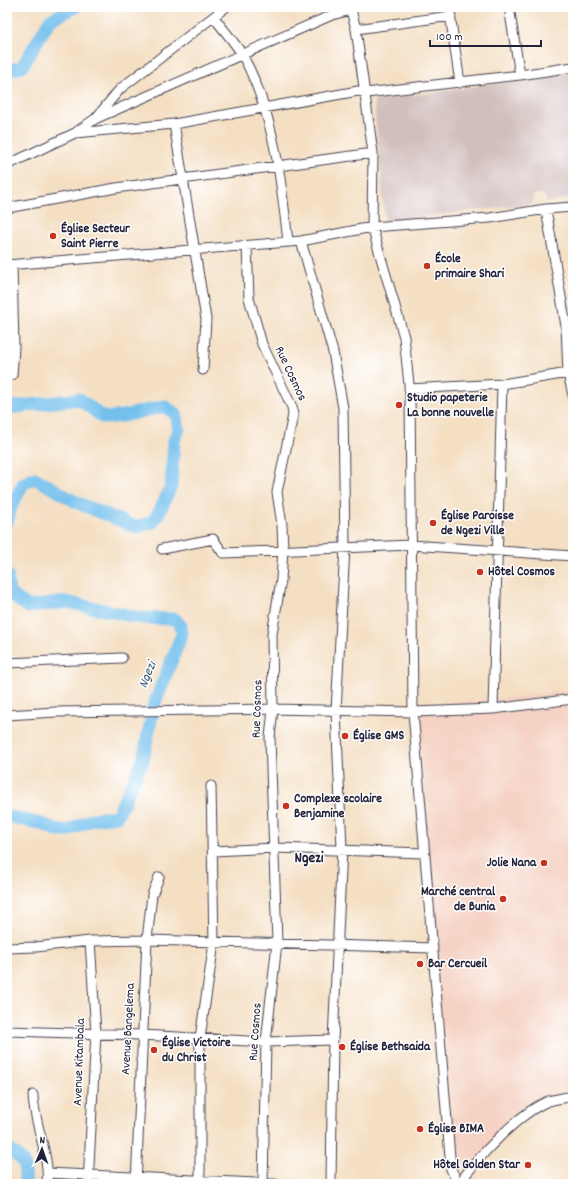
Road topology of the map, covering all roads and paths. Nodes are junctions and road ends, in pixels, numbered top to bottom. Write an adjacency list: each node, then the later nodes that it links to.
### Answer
1 (226, 7): 7 (street)
2 (325, 7): 6 (street)
3 (509, 7): 11 (street)
4 (353, 9): 6 (street); 8 (street)
5 (450, 12): 8 (street); 12 (street)
6 (332, 15): 9 (street)
7 (214, 17): 9 (street); 15 (street)
8 (356, 29): 13 (street)
9 (242, 55): 14 (street); 15 (street)
10 (573, 67): 11 (street)
11 (520, 75): 12 (street)
12 (460, 83): 13 (street)
13 (366, 93): 14 (street); 18 (street)
14 (265, 109): 16 (street); 20 (street)
15 (95, 119): 17 (street)
16 (174, 124): 17 (street); 21 (street)
17 (75, 133): 19 (street)
18 (373, 153): 20 (street); 25 (street)
19 (7, 165)
20 (279, 166): 21 (street); 27 (street)
21 (184, 180): 23 (street); 29 (street)
22 (573, 207): 24 (street)
23 (7, 208)
24 (546, 209): 25 (street); 32 (street)
25 (372, 227): 26 (street); 35 (street)
26 (301, 241): 27 (street); 38 (street)
27 (288, 242): 28 (street)
28 (247, 246): 29 (street); 40 (street, Rue Cosmos)
29 (194, 250): 30 (street); 31 (street)
30 (9, 265): 33 (street)
31 (203, 370)
32 (568, 373): 34 (street); 36 (street)
33 (12, 375)
34 (502, 384): 35 (street); 41 (street)
35 (409, 388): 37 (street)
36 (573, 395)
37 (411, 545): 38 (street); 41 (street); 49 (street)
38 (345, 548): 40 (street); 48 (street)
39 (162, 549): 40 (street)
40 (283, 549): 46 (street, Rue Cosmos)
41 (498, 551): 42 (street); 47 (street)
42 (573, 556)
43 (122, 658): 44 (street)
44 (7, 663)
45 (573, 699): 47 (street)
46 (273, 708): 48 (street); 50 (street); 52 (street, Rue Cosmos)
47 (493, 709): 49 (street)
48 (336, 710): 49 (street); 53 (street)
49 (413, 712): 55 (street)
50 (7, 715)
51 (211, 786): 54 (street)
52 (275, 848): 53 (street); 54 (street); 59 (street, Rue Cosmos)
53 (342, 849): 55 (street); 61 (street)
54 (212, 851): 60 (street)
55 (424, 853): 63 (street)
56 (159, 876): 57 (street, Avenue Bangelema)
57 (147, 940): 58 (street); 60 (street); 66 (street, Avenue Bangelema)
58 (90, 941): 62 (street); 65 (street, Avenue Kitambala)
59 (277, 942): 60 (street); 61 (street); 69 (street, Rue Cosmos)
60 (214, 943): 67 (street)
61 (338, 945): 63 (street); 68 (street)
62 (7, 948)
63 (433, 948): 80 (street)
64 (7, 1031): 65 (street)
65 (96, 1033): 66 (street); 73 (street, Avenue Kitambala)
66 (142, 1035): 67 (street); 74 (street, Avenue Bangelema)
67 (200, 1038): 69 (street); 75 (street)
68 (333, 1040): 69 (street); 79 (street)
69 (266, 1042): 77 (street, Rue Cosmos)
70 (33, 1095): 72 (street)
71 (573, 1096): 80 (street)
72 (48, 1173): 73 (street); 76 (street)
73 (88, 1179): 74 (street)
74 (136, 1180): 75 (street)
75 (200, 1182): 77 (street)
76 (47, 1184)
77 (263, 1184): 78 (street)
78 (275, 1184)
79 (331, 1184)
80 (459, 1184)

